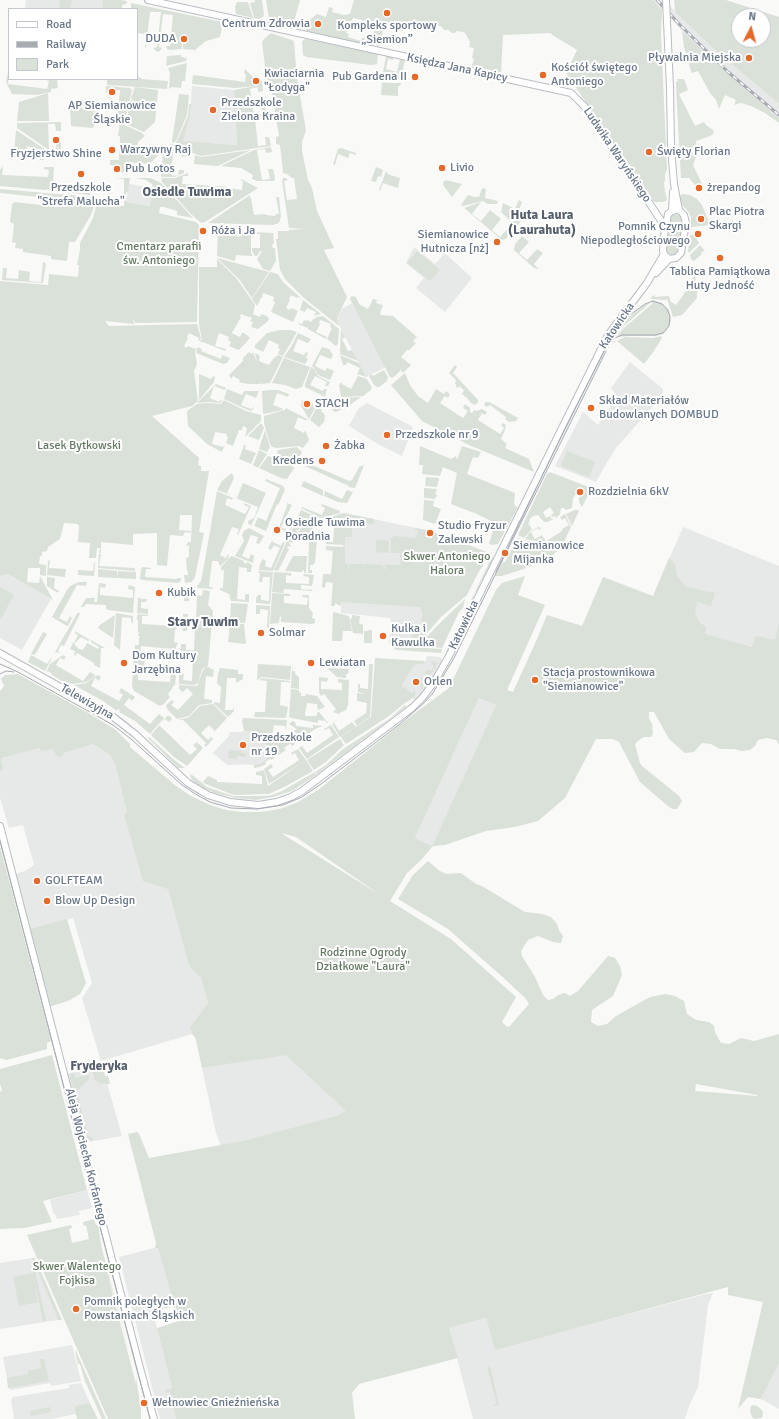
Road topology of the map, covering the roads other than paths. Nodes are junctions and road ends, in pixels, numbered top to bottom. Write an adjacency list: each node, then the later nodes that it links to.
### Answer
1 (148, 0): 3 (main road, Księdza Jana Kapicy)
2 (666, 0): 4 (main road, bridge)
3 (577, 98): 7 (main road, Ludwika Waryńskiego)
4 (674, 185): 5 (main road); 6 (main road)
5 (679, 210): 6 (main road, Ludwika Waryńskiego); 10 (main road, Katowicka)
6 (670, 212): 7 (main road, Ludwika Waryńskiego); 8 (main road)
7 (656, 213): 8 (main road, Ludwika Waryńskiego)
8 (666, 228): 9 (main road)
9 (664, 254): 10 (main road); 11 (main road, Katowicka)
10 (669, 259): 11 (main road, Katowicka)
11 (647, 283): 13 (main road, Katowicka)
12 (0, 653): 13 (main road, Telewizyjna)
13 (166, 763)
14 (0, 826): 15 (main road, Aleja Wojciecha Korfantego)
15 (154, 1419)

